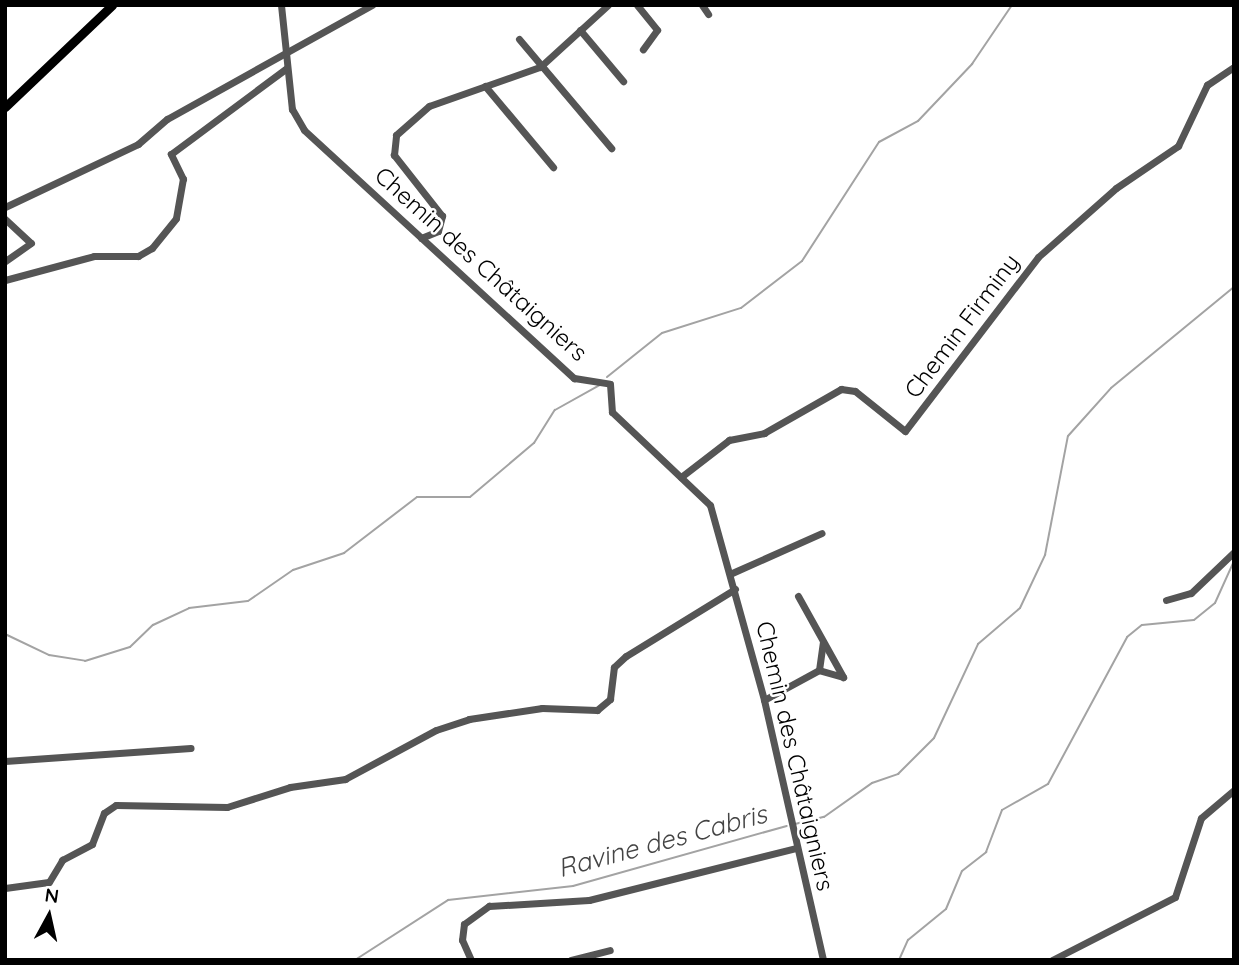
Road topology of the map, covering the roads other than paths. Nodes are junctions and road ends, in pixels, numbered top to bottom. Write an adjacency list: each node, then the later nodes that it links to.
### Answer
1 (111, 5): 17 (main road)
2 (281, 5): 11 (street, Chemin des Châtaigniers)
3 (373, 5): 11 (street)
4 (608, 5): 8 (street)
5 (638, 5): 10 (street)
6 (702, 5): 7 (street)
7 (708, 14)
8 (580, 30): 14 (street); 15 (street)
9 (519, 39): 14 (street)
10 (643, 49)
11 (285, 57): 13 (street, Chemin des Châtaigniers); 20 (street)
12 (1234, 67): 27 (street, Chemin Firminy)
13 (287, 68): 22 (street, Chemin des Châtaigniers); 25 (street)
14 (540, 68): 16 (street); 18 (street)
15 (623, 81)
16 (485, 86): 19 (street); 22 (street)
17 (5, 107)
18 (611, 148)
19 (553, 167)
20 (5, 207)
21 (5, 219): 23 (street)
22 (421, 238): 27 (street, Chemin des Châtaigniers)
23 (16, 257): 24 (street); 25 (street)
24 (5, 261)
25 (23, 274): 26 (street)
26 (5, 280)
27 (681, 477): 30 (street, Chemin des Châtaigniers)
28 (822, 533): 30 (street)
29 (1234, 552): 33 (street)
30 (732, 573): 31 (street, Chemin des Châtaigniers)
31 (735, 589): 36 (street, Chemin des Châtaigniers); 41 (street)
32 (798, 596): 34 (street)
33 (1166, 600)
34 (823, 640): 35 (street); 35 (street)
35 (819, 670): 36 (street)
36 (764, 700): 40 (street, Chemin des Châtaigniers)
37 (191, 748): 38 (street)
38 (5, 761)
39 (1234, 790): 46 (street)
40 (796, 848): 43 (street); 45 (street, Chemin des Châtaigniers)
41 (5, 888)
42 (610, 950): 44 (street)
43 (471, 960)
44 (571, 960)
45 (823, 960)
46 (1052, 960)

